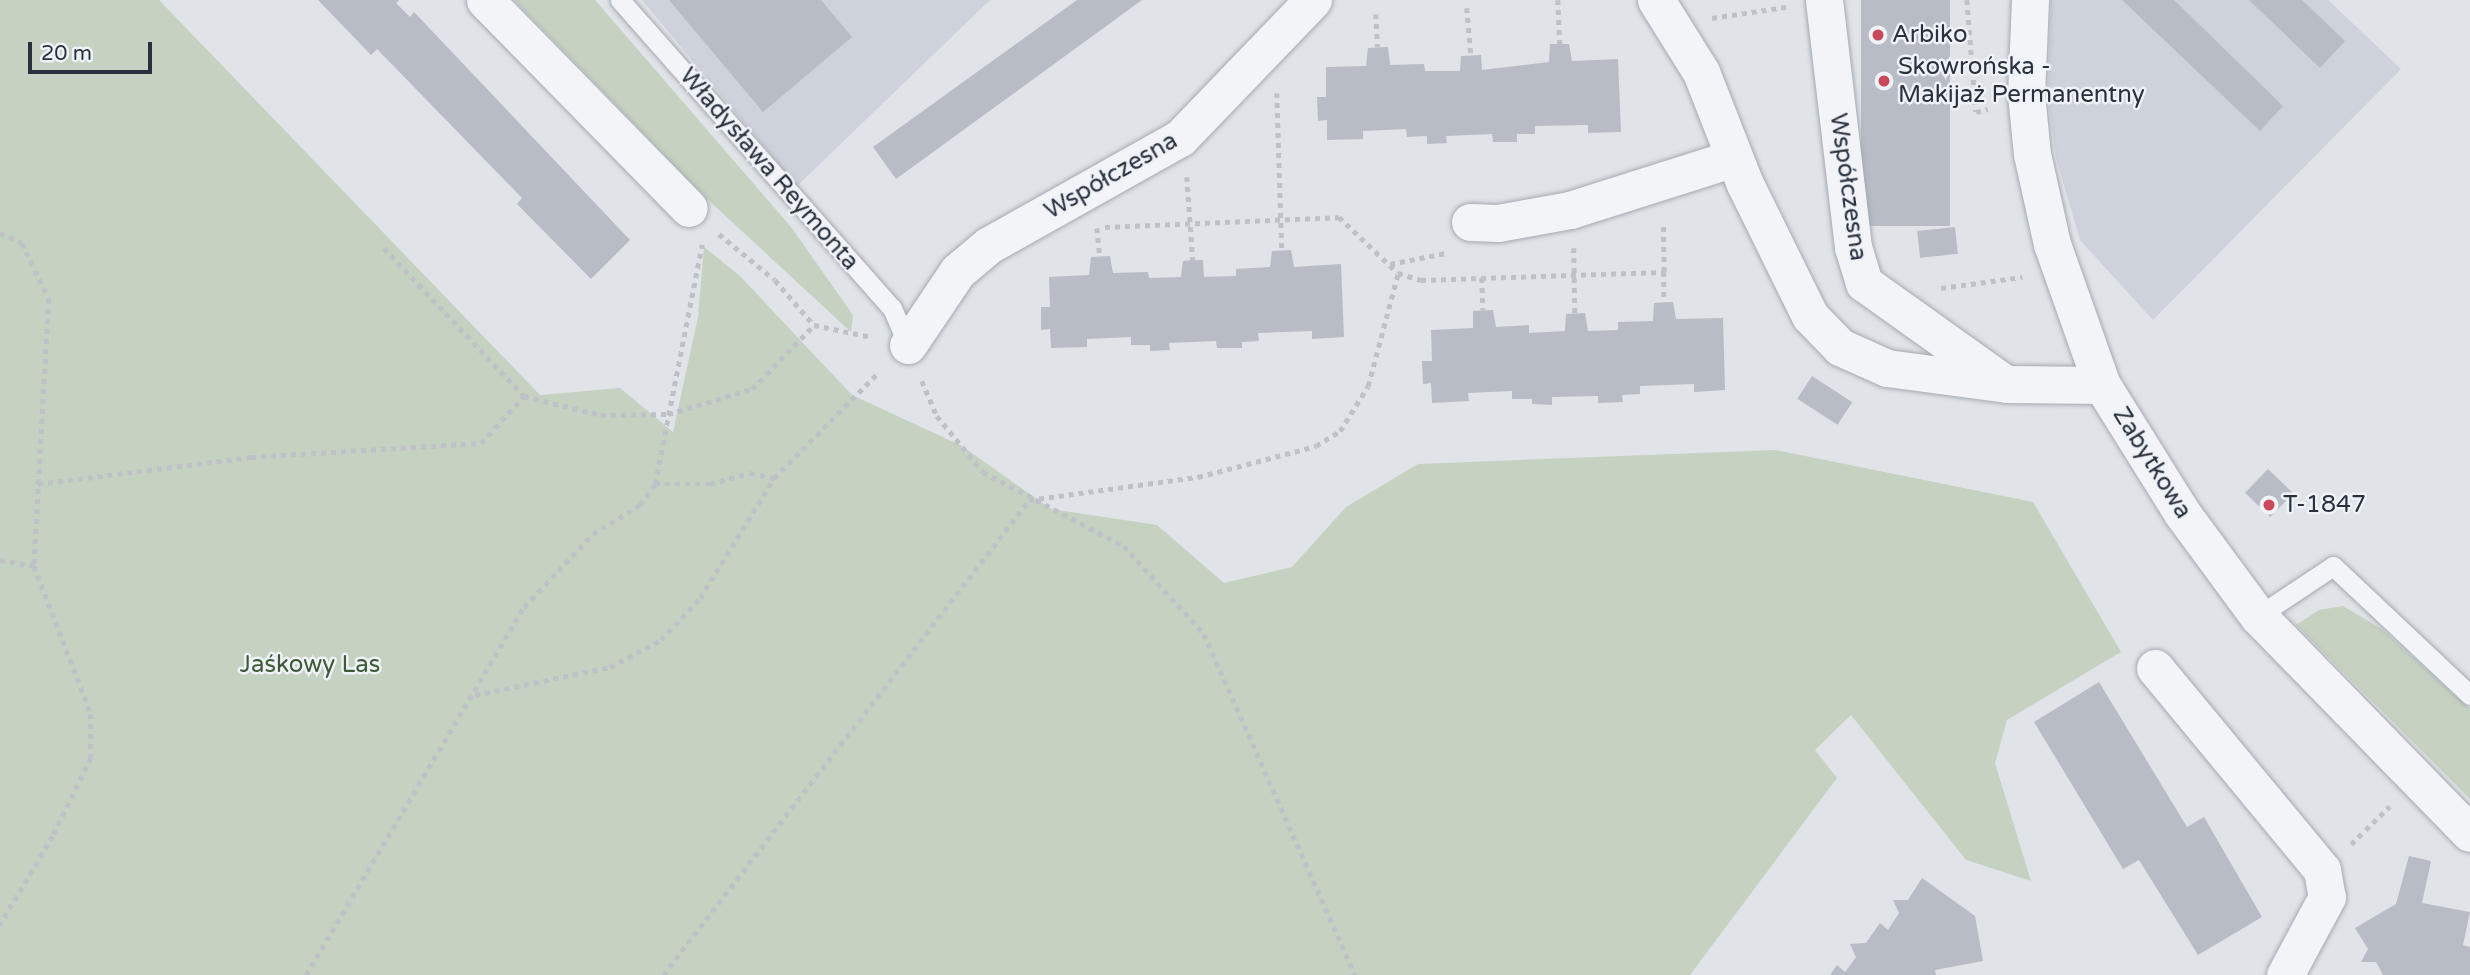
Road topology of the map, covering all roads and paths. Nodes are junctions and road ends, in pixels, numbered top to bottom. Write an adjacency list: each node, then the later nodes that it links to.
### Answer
1 (485, 0): 20 (street)
2 (620, 0): 41 (lane, Władysława Reymonta)
3 (1312, 0): 41 (street, Współczesna)
4 (1558, 0): 13 (path)
5 (1656, 0): 18 (street)
6 (1824, 0): 42 (street, Współczesna)
7 (1967, 0): 17 (path)
8 (2030, 0): 43 (street, Zabytkowa)
9 (1786, 7): 12 (path)
10 (1467, 8): 15 (path)
11 (1376, 14): 14 (path)
12 (1714, 18)
13 (1560, 44)
14 (1378, 47)
15 (1471, 55)
16 (1277, 94): 22 (path)
17 (2002, 107)
18 (1734, 158): 23 (street); 42 (street)
19 (1191, 183): 24 (path)
20 (689, 208): 40 (path); 45 (path)
21 (1663, 215): 31 (path)
22 (1280, 219): 24 (path); 27 (path); 30 (path)
23 (1471, 222): 30 (path)
24 (1192, 223): 28 (path); 29 (path)
25 (0, 233): 47 (path)
26 (384, 248): 44 (path)
27 (1282, 250)
28 (1100, 257)
29 (1193, 260)
30 (1389, 264): 32 (path)
31 (1664, 272): 33 (path); 37 (path)
32 (1398, 273): 35 (path); 49 (path)
33 (1577, 275): 35 (path); 39 (path)
34 (2026, 276): 36 (path)
35 (1482, 278): 38 (path)
36 (1933, 286)
37 (1664, 302)
38 (1483, 310)
39 (1575, 313)
40 (814, 325): 41 (path); 45 (path)
41 (908, 345): 46 (path); 49 (path)
42 (2007, 384): 43 (street)
43 (2102, 385): 52 (street, Zabytkowa)
44 (524, 396): 45 (path); 47 (path)
45 (668, 414): 48 (path)
46 (774, 478): 48 (path); 54 (path)
47 (38, 484): 51 (path)
48 (655, 484): 54 (path)
49 (1030, 500): 61 (path); 62 (path)
50 (0, 559): 51 (path)
51 (34, 566): 59 (path)
52 (2258, 616): 55 (lane); 57 (street, Zabytkowa)
53 (2155, 668): 63 (street)
54 (475, 695): 60 (path)
55 (2470, 695)
56 (2398, 799): 58 (path)
57 (2470, 832)
58 (2359, 836)
59 (0, 925)
60 (306, 975)
61 (663, 975)
62 (1355, 975)
63 (2285, 975)

